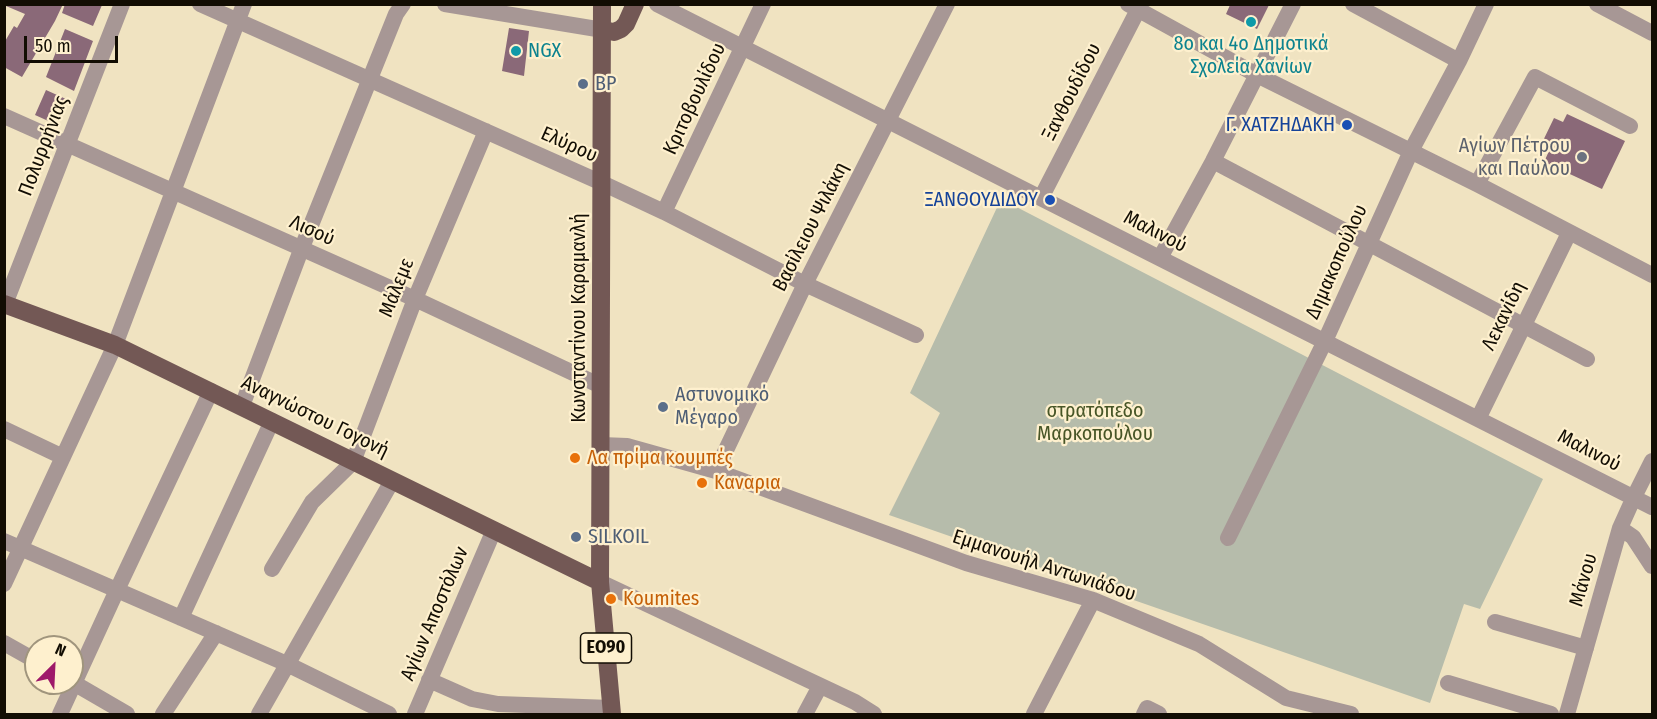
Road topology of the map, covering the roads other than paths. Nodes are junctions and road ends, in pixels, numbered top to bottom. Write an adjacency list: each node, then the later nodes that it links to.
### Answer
1 (122, 4): 27 (street, Πολυρρήνιας)
2 (200, 4): 16 (street, Ελύρου)
3 (244, 4): 16 (street)
4 (403, 4): 22 (street)
5 (445, 4): 17 (street)
6 (602, 4): 17 (main road, ΕΟ90)
7 (634, 4): 17 (main road)
8 (657, 4): 19 (street, Μαλινού)
9 (763, 4): 19 (street, Κριτοβουλίδου)
10 (947, 4): 24 (street, Βασίλειου Ψιλάκη)
11 (1293, 4): 21 (street)
12 (1353, 4): 20 (street)
13 (1486, 4): 20 (street, Δημακοπούλου)
14 (1597, 4): 18 (street)
15 (1136, 6): 21 (street); 33 (street, Ξανθουδίδου)
16 (238, 21): 22 (street, Ελύρου); 32 (street)
17 (603, 30): 30 (main road, Κωνσταντίνου Καραμανλή / ΕΟ90)
18 (1653, 33)
19 (742, 48): 24 (street, Μαλινού); 34 (street, Κριτοβουλίδου)
20 (1459, 61): 28 (street, Δημακοπούλου)
21 (1257, 75): 28 (street); 29 (street)
22 (371, 81): 26 (street, Ελύρου); 37 (street)
23 (4, 117): 27 (street, Λισού)
24 (888, 121): 33 (street, Μαλινού); 40 (street, Βασίλειου Ψιλάκη)
25 (1630, 126): 31 (street)
26 (486, 131): 30 (street, Ελύρου); 41 (street, Μάλεμε)
27 (67, 145): 32 (street, Λισού); 42 (street, Πολυρρήνιας)
28 (1411, 152): 31 (street); 36 (street, Δημακοπούλου)
29 (1213, 161): 36 (street); 38 (street)
30 (602, 183): 34 (street, Ελύρου); 48 (main road, Κωνσταντίνου Καραμανλή / ΕΟ90)
31 (1477, 184): 35 (street)
32 (173, 192): 37 (street, Λισού); 46 (street)
33 (1041, 198): 38 (street, Μαλινού)
34 (664, 212): 40 (street, Ελύρου)
35 (1569, 233): 39 (street); 43 (street, Λεκανίδη)
36 (1368, 244): 43 (street); 45 (street, Δημακοπούλου)
37 (301, 250): 41 (street, Λισού); 50 (street)
38 (1160, 258): 45 (street, Μαλινού)
39 (1653, 275)
40 (805, 284): 44 (street, Ελύρου); 58 (street, Βασίλειου Ψιλάκη)
41 (415, 298): 48 (street, Λισού); 57 (street, Μάλεμε)
42 (5, 304): 46 (main road, Αναγνώστου Γογονή)
43 (1523, 325): 47 (street); 51 (street, Λεκανίδη)
44 (916, 335)
45 (1325, 341): 51 (street, Μαλινού); 64 (street, Δημακοπούλου)
46 (115, 345): 49 (main road, Αναγνώστου Γογονή); 55 (street)
47 (1587, 359)
48 (601, 386): 54 (main road, Κωνσταντίνου Καραμανλή / ΕΟ90)
49 (211, 391): 50 (main road, Αναγνώστου Γογονή); 71 (street)
50 (242, 406): 52 (main road, Αναγνώστου Γογονή)
51 (1478, 419): 60 (street, Μαλινού)
52 (272, 421): 57 (main road, Αναγνώστου Γογονή); 73 (street)
53 (4, 429): 55 (street)
54 (601, 445): 58 (street, Εμμανουήλ Αντωνιάδου); 69 (main road, Κωνσταντίνου Καραμανλή / ΕΟ90)
55 (63, 457): 66 (street)
56 (1653, 461): 60 (street, Μάνου)
57 (352, 462): 59 (main road, Αναγνώστου Γογονή); 68 (street)
58 (716, 471): 72 (street, Εμμανουήλ Αντωνιάδου)
59 (392, 481): 63 (main road, Αναγνώστου Γογονή); 80 (street)
60 (1634, 497): 61 (street, Μαλινού); 62 (street, Μάνου)
61 (1653, 507)
62 (1620, 528): 67 (street); 77 (street, Μάνου)
63 (494, 530): 69 (main road, Αναγνώστου Γογονή); 81 (street, Αγίων Αποστόλων)
64 (1228, 538)
65 (4, 541): 66 (street)
66 (21, 548): 70 (street); 71 (street)
67 (1653, 566)
68 (272, 568)
69 (600, 582): 83 (street); 87 (main road, Κωνσταντίνου Καραμανλή / ΕΟ90)
70 (4, 584)
71 (117, 590): 73 (street); 79 (street)
72 (1093, 600): 96 (street); 97 (street, Εμμανουήλ Αντωνιάδου)
73 (181, 618): 75 (street)
74 (1495, 622): 77 (street)
75 (216, 633): 80 (street); 90 (street)
76 (4, 643): 78 (street)
77 (1586, 648): 99 (street, Μάνου)
78 (24, 654)
79 (84, 661)
80 (287, 664): 91 (street); 92 (street)
81 (429, 680): 86 (street); 93 (street, Αγίων Αποστόλων)
82 (1448, 683): 98 (street)
83 (820, 686): 94 (street); 95 (street)
84 (84, 688): 89 (street)
85 (68, 695): 88 (street)
86 (485, 708): 87 (street)
87 (611, 711)
88 (60, 714)
89 (127, 714)
90 (163, 714)
91 (259, 714)
92 (389, 714)
93 (415, 714)
94 (805, 714)
95 (874, 714)
96 (1034, 714)
97 (1351, 714)
98 (1551, 714)
99 (1567, 714)

